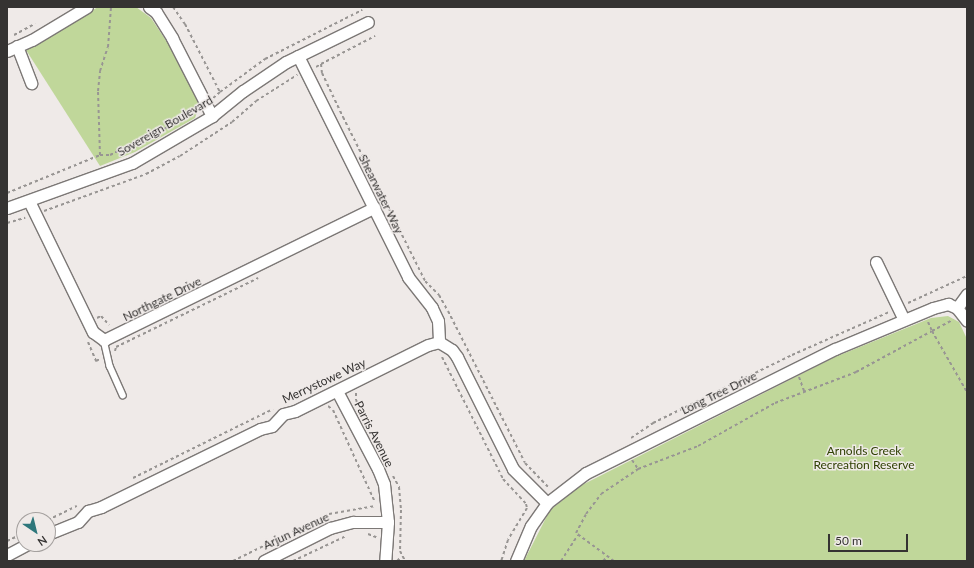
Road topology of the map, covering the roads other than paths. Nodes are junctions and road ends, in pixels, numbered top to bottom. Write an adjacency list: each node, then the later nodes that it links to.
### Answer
1 (87, 7): 4 (street)
2 (149, 7): 7 (street)
3 (368, 22): 5 (street, Sovereign Boulevard)
4 (12, 48): 6 (street)
5 (298, 56): 7 (street, Sovereign Boulevard); 10 (street, Shearwater Way)
6 (31, 83)
7 (212, 116): 8 (street, Sovereign Boulevard)
8 (28, 201): 9 (street, Sovereign Boulevard); 15 (street)
9 (7, 208)
10 (374, 208): 15 (street, Northgate Drive); 16 (street, Shearwater Way)
11 (876, 262): 14 (street)
12 (967, 294): 13 (street)
13 (963, 315): 14 (street, Long Tree Drive)
14 (904, 320): 19 (street, Long Tree Drive)
15 (104, 340): 18 (lane)
16 (438, 347): 17 (street, Merrystowe Way); 19 (street)
17 (337, 391): 20 (street, Parris Avenue); 21 (street, Merrystowe Way)
18 (123, 395)
19 (547, 503): 26 (street, Long Tree Drive)
20 (388, 522): 24 (street, Arjun Avenue); 25 (street, Parris Avenue)
21 (56, 531)
22 (16, 550): 23 (street)
23 (7, 555)
24 (264, 561)
25 (385, 561)
26 (516, 561)

